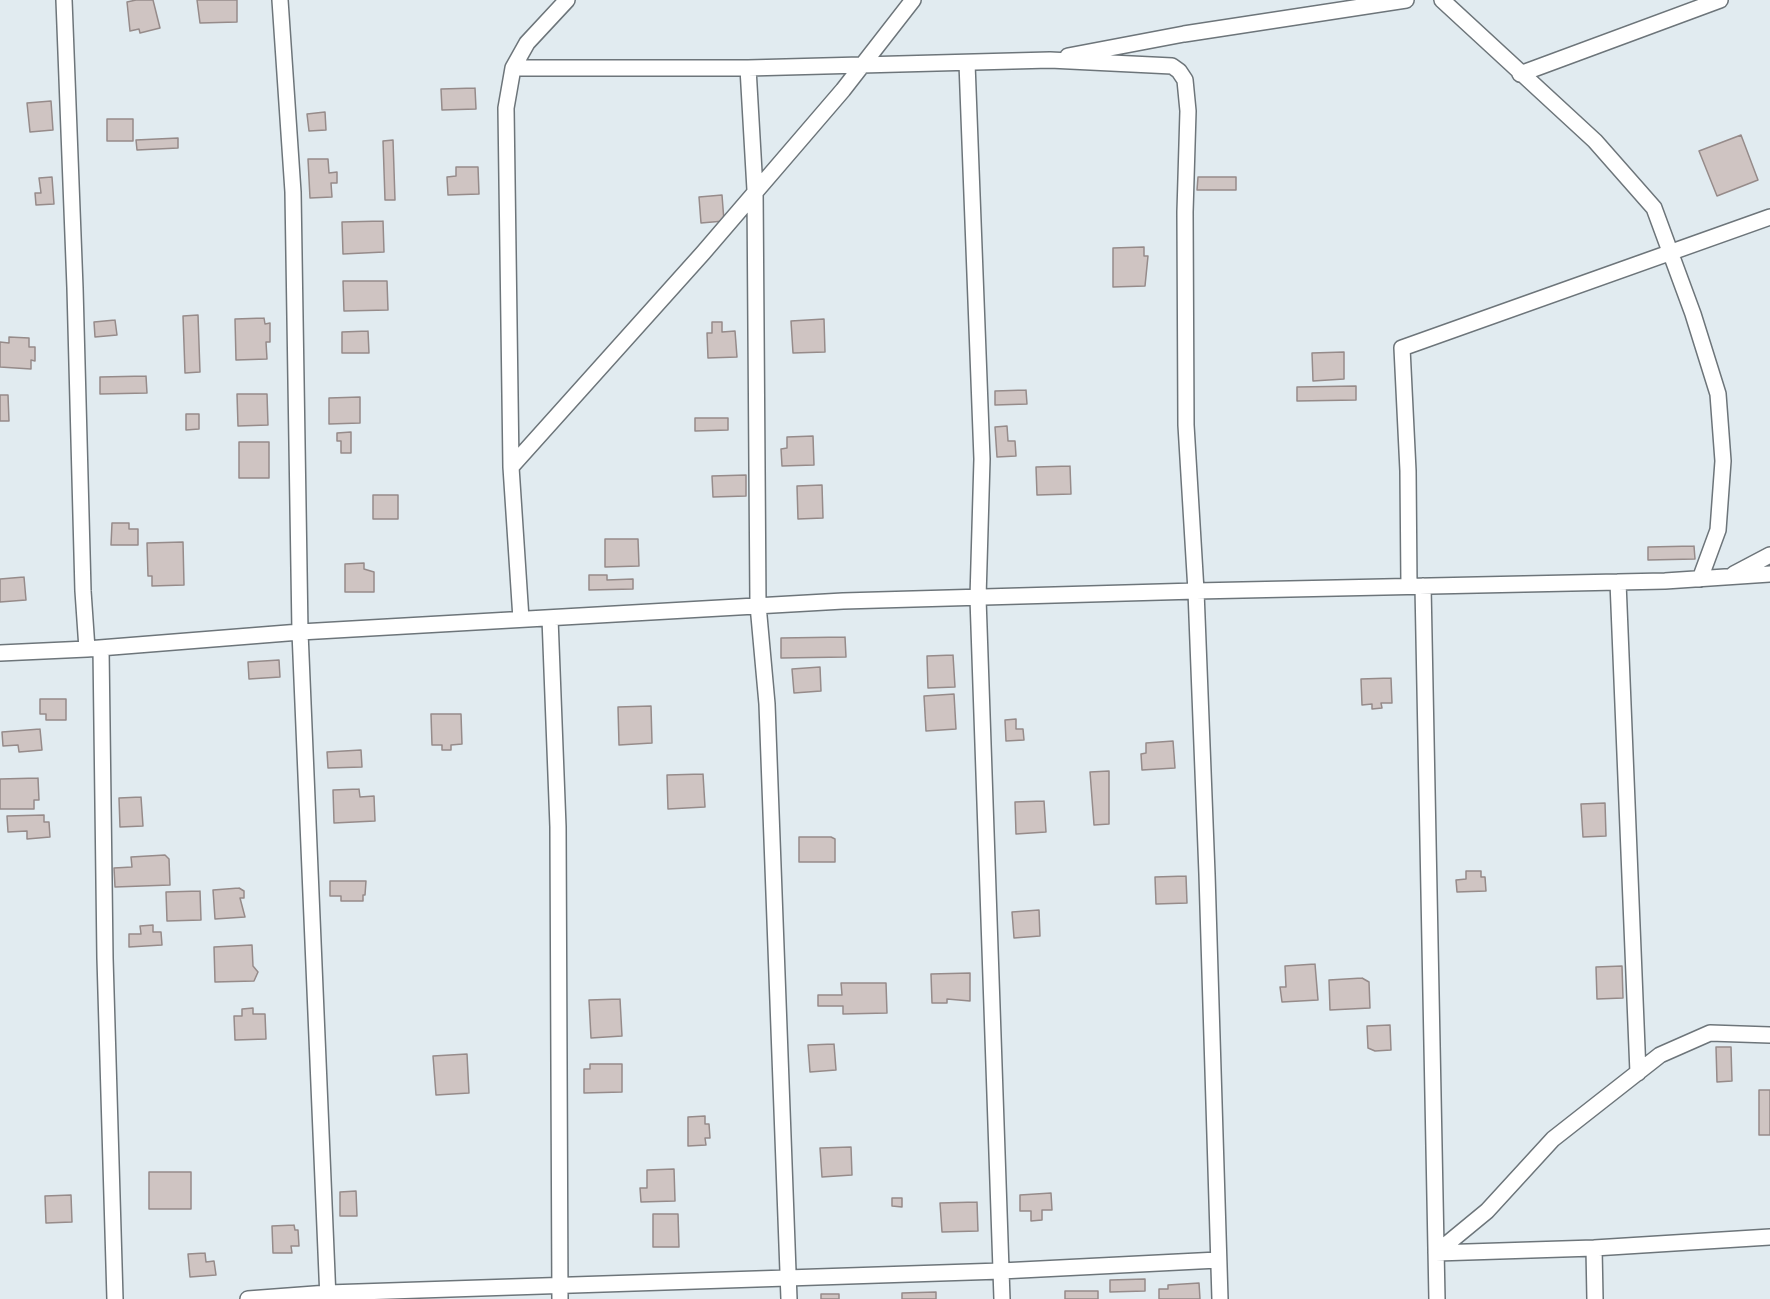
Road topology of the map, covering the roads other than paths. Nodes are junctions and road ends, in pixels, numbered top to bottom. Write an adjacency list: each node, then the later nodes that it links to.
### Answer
1 (64, 0): 30 (street)
2 (280, 0): 29 (street)
3 (567, 0): 11 (street)
4 (913, 0): 10 (street)
5 (1406, 0): 8 (street)
6 (1442, 0): 13 (street)
7 (1720, 0): 13 (street)
8 (1050, 60): 9 (street); 24 (street)
9 (967, 63): 10 (street); 25 (street)
10 (861, 65): 12 (street); 14 (street)
11 (513, 68): 12 (street); 17 (street)
12 (748, 68): 14 (street)
13 (1520, 74): 16 (street)
14 (755, 190): 17 (street); 26 (street)
15 (1770, 217): 16 (street)
16 (1671, 251): 21 (street); 23 (street)
17 (511, 467): 28 (street)
18 (1770, 555): 20 (street)
19 (1770, 574): 20 (street)
20 (1729, 577): 21 (street)
21 (1700, 579): 22 (street)
22 (1617, 582): 23 (street); 33 (street)
23 (1416, 586): 24 (street); 36 (street)
24 (1196, 591): 25 (street); 37 (street)
25 (978, 598): 26 (street); 38 (street)
26 (758, 605): 27 (street); 39 (street)
27 (549, 618): 28 (street); 40 (street)
28 (521, 620): 29 (street)
29 (300, 632): 30 (street); 41 (street)
30 (94, 648): 31 (street); 42 (street)
31 (0, 653)
32 (1770, 1035): 33 (street)
33 (1638, 1073): 36 (street)
34 (1770, 1237): 35 (street)
35 (1594, 1248): 36 (street); 48 (street)
36 (1436, 1253): 47 (street)
37 (1218, 1260): 38 (street); 46 (street)
38 (1000, 1271): 39 (street); 45 (street)
39 (789, 1277): 40 (street); 44 (street)
40 (560, 1292): 41 (street)
41 (328, 1296): 43 (street)
42 (116, 1299)
43 (248, 1299)
44 (789, 1299)
45 (1002, 1299)
46 (1220, 1299)
47 (1437, 1299)
48 (1594, 1299)

